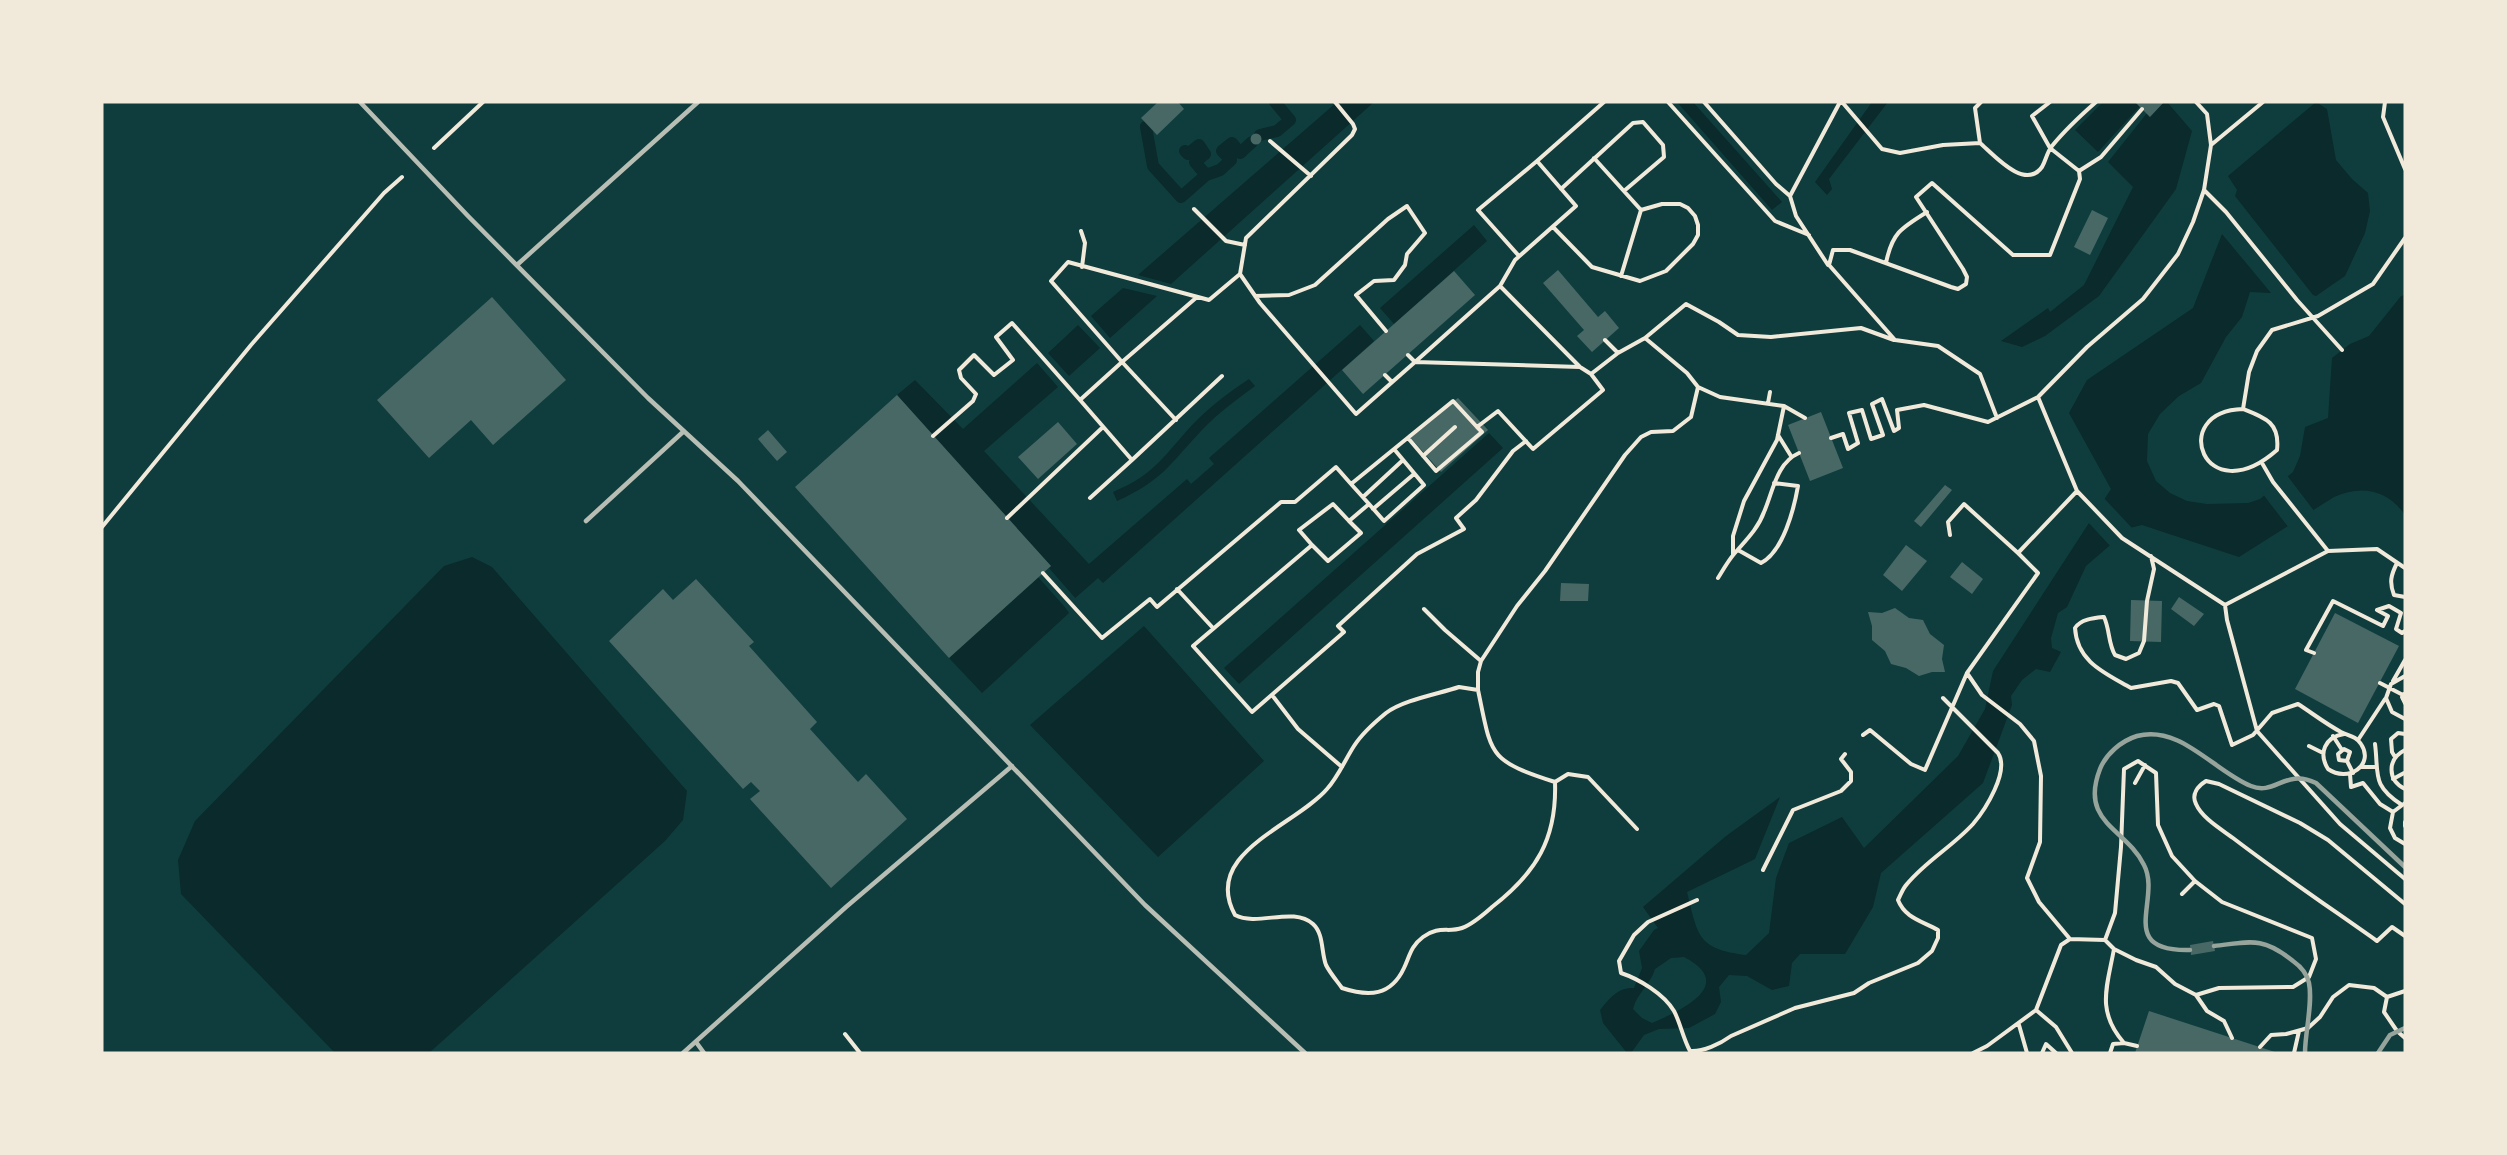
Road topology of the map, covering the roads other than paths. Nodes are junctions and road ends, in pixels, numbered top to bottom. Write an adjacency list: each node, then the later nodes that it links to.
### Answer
1 (360, 102): 3 (lane)
2 (698, 102): 3 (lane)
3 (518, 264): 4 (lane)
4 (684, 431): 5 (lane); 6 (lane)
5 (586, 521)
6 (1012, 766): 7 (lane); 10 (lane)
7 (696, 1042): 8 (lane); 9 (lane)
8 (683, 1053)
9 (704, 1053)
10 (1305, 1053)

